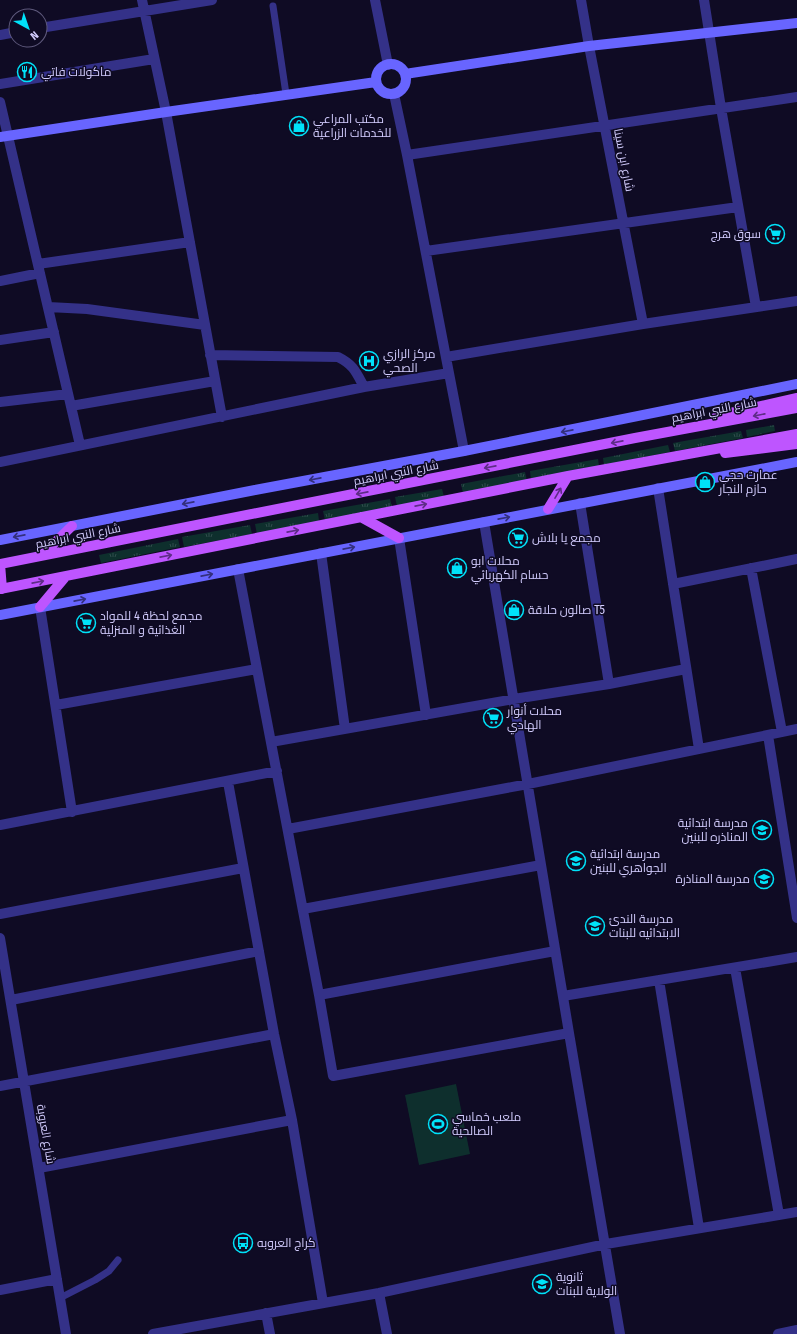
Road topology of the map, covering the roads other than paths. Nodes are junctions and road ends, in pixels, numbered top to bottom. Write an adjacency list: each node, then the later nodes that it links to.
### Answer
1 (142, 0): 7 (street)
2 (212, 0): 7 (street)
3 (375, 0): 13 (street)
4 (581, 0): 11 (street, شارع ابن سينا)
5 (704, 0): 10 (street)
6 (273, 6): 17 (lane)
7 (144, 10): 9 (street); 12 (street)
8 (797, 23): 10 (street)
9 (48, 27)
10 (709, 33): 11 (street); 21 (street)
11 (589, 46): 14 (street); 23 (street, شارع ابن سينا)
12 (154, 59): 16 (street); 22 (street)
13 (388, 65): 14 (street); 15 (street)
14 (405, 74): 18 (street)
15 (376, 82): 17 (street); 18 (street)
16 (0, 84)
17 (286, 94): 22 (street)
18 (394, 94): 25 (street)
19 (797, 97): 21 (street)
20 (0, 102): 24 (street)
21 (721, 108): 23 (street); 26 (street)
22 (166, 112): 24 (street); 28 (street)
23 (605, 126): 25 (street); 27 (street, شارع ابن سينا)
24 (4, 137): 30 (street)
25 (407, 155): 29 (street)
26 (738, 207): 27 (street); 34 (street)
27 (623, 223): 29 (street); 35 (street, شارع ابن سينا)
28 (190, 242): 30 (street); 36 (street)
29 (426, 251): 40 (street)
30 (39, 269): 31 (street); 33 (street)
31 (0, 281)
32 (797, 301): 34 (street)
33 (48, 307): 36 (street); 37 (street)
34 (756, 307): 35 (street)
35 (643, 324): 40 (street)
36 (205, 325): 39 (street)
37 (54, 332): 38 (street); 45 (street)
38 (0, 340)
39 (210, 355): 42 (street); 44 (street)
40 (446, 357): 41 (street)
41 (449, 373): 44 (street); 55 (street)
42 (215, 381): 48 (street); 50 (street)
43 (797, 384): 55 (street, one-way to 55)
44 (364, 387): 50 (street)
45 (68, 394): 47 (street); 48 (street)
46 (797, 398): 52 (main road)
47 (0, 402)
48 (71, 406): 54 (street)
49 (797, 408): 52 (main road, شارع النبي ابراهيم, one-way to 52)
50 (222, 417): 54 (street)
51 (797, 434): 57 (main road)
52 (635, 438): 69 (main road, شارع النبي ابراهيم, one-way to 69)
53 (797, 444): 57 (main road)
54 (80, 445): 56 (street)
55 (464, 451): 65 (street, one-way to 65)
56 (0, 462)
57 (641, 462): 59 (main road)
58 (797, 462): 60 (street)
59 (568, 476): 62 (main road, one-way to 59); 63 (main road, one-way to 59)
60 (658, 488): 61 (street); 75 (street)
61 (580, 503): 62 (street); 81 (street)
62 (548, 510): 64 (street, one-way to 62)
63 (361, 517): 66 (main road); 74 (main road, one-way to 63)
64 (484, 522): 66 (street); 82 (street)
65 (72, 526): 67 (street, one-way to 67); 69 (main road)
66 (399, 538): 68 (street, one-way to 66); 84 (street)
67 (0, 540)
68 (321, 553): 73 (street); 85 (street)
69 (41, 556): 71 (main road, شارع النبي ابراهيم)
70 (797, 559): 72 (street)
71 (0, 564): 76 (main road)
72 (752, 568): 75 (street); 87 (street)
73 (238, 569): 77 (street, one-way to 73); 79 (street)
74 (66, 576): 76 (main road, one-way to 74); 77 (main road)
75 (673, 584): 80 (street)
76 (1, 589)
77 (40, 607): 78 (street); 83 (street)
78 (0, 615)
79 (257, 669): 83 (street); 89 (street)
80 (686, 669): 81 (street); 90 (street)
81 (609, 684): 82 (street)
82 (514, 699): 84 (street); 93 (street)
83 (56, 705): 94 (street)
84 (426, 715): 85 (street)
85 (345, 729): 89 (street)
86 (797, 729): 87 (street)
87 (782, 732): 88 (street)
88 (768, 734): 90 (street); 101 (street)
89 (271, 742): 91 (street)
90 (699, 749): 93 (street)
91 (277, 771): 92 (street); 96 (street)
92 (228, 782): 94 (street); 98 (street)
93 (528, 784): 96 (street); 97 (street)
94 (72, 812): 95 (street)
95 (0, 825)
96 (288, 829): 99 (street)
97 (541, 865): 99 (street); 104 (street)
98 (244, 868): 100 (street); 103 (street)
99 (303, 909): 108 (street)
100 (0, 914)
101 (797, 918)
102 (0, 938): 110 (street, شارع العروبة)
103 (259, 951): 110 (street); 112 (street)
104 (555, 951): 108 (street); 109 (street)
105 (797, 958): 106 (street)
106 (735, 968): 107 (street); 118 (street)
107 (659, 980): 109 (street); 119 (street)
108 (319, 995): 111 (street)
109 (563, 996): 111 (street)
110 (11, 1000): 113 (street, شارع العروبة)
111 (569, 1033): 120 (street)
112 (274, 1034): 113 (street); 115 (street)
113 (24, 1081): 114 (street); 116 (street, شارع العروبة)
114 (0, 1086)
115 (292, 1120): 116 (street); 126 (street)
116 (38, 1168): 122 (street, شارع العروبة)
117 (797, 1212): 118 (street)
118 (779, 1215): 119 (street)
119 (699, 1228): 120 (street)
120 (606, 1244): 124 (street); 133 (street)
121 (118, 1260): 125 (lane)
122 (57, 1279): 123 (street); 125 (street, شارع العروبة)
123 (0, 1290)
124 (380, 1292): 126 (street); 132 (street)
125 (60, 1298): 129 (street, شارع العروبة)
126 (323, 1303): 127 (street)
127 (266, 1313): 130 (street); 131 (street)
128 (797, 1330): 134 (street)
129 (66, 1334)
130 (153, 1334)
131 (270, 1334)
132 (387, 1334)
133 (620, 1334)
134 (778, 1334)

